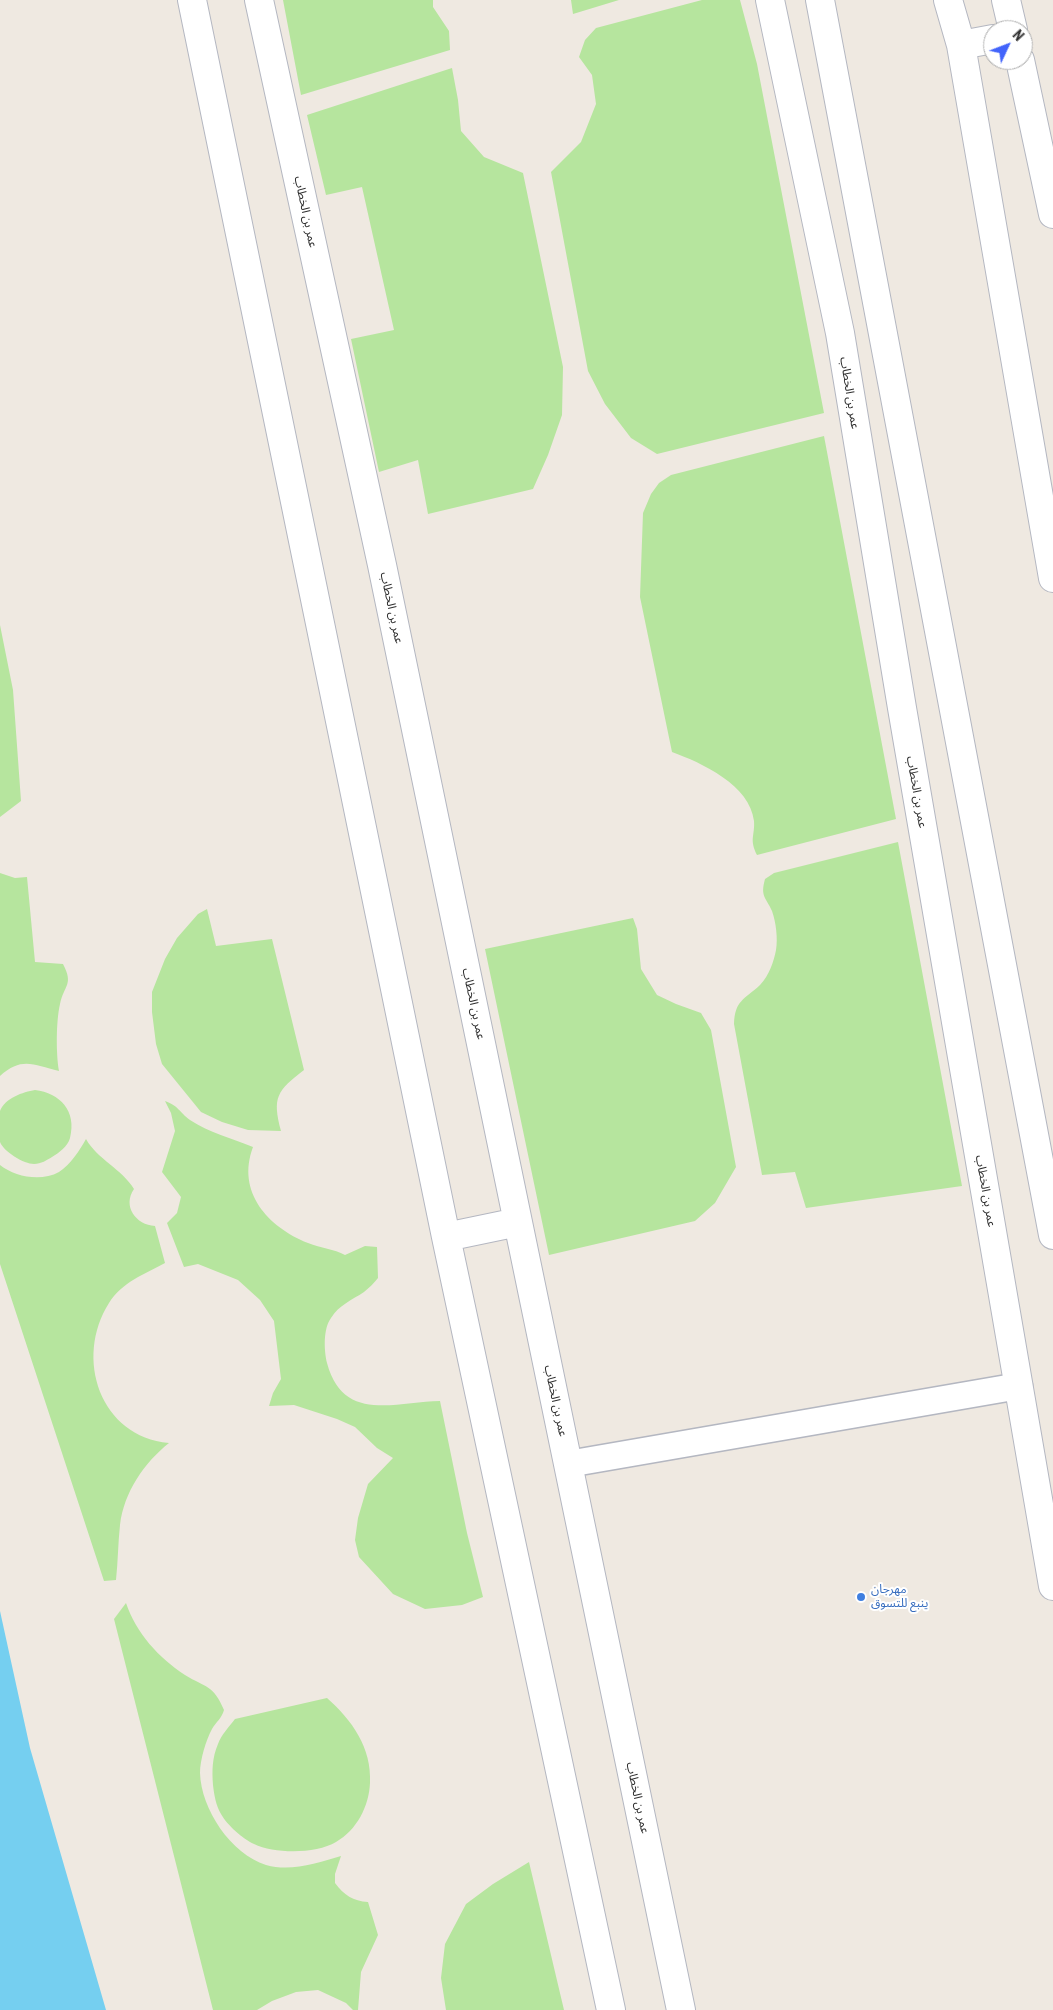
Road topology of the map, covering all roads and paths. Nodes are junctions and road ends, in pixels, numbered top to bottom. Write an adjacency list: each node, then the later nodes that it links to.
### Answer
1 (192, 0): 16 (main road)
2 (259, 0): 14 (main road, عمر بن الخطاب)
3 (770, 0): 17 (main road, عمر بن الخطاب)
4 (820, 0): 15 (main road)
5 (948, 0): 9 (main road)
6 (1006, 0): 7 (main road)
7 (1011, 20)
8 (983, 41): 9 (main road)
9 (961, 45): 13 (main road)
10 (1023, 70): 11 (main road)
11 (1049, 175): 12 (main road)
12 (1053, 214)
13 (1053, 578)
14 (518, 1222): 16 (main road); 18 (main road, عمر بن الخطاب)
15 (1053, 1235)
16 (446, 1237): 20 (main road)
17 (1019, 1386): 18 (street); 19 (main road, عمر بن الخطاب)
18 (568, 1464): 21 (main road, عمر بن الخطاب)
19 (1052, 1569)
20 (611, 2010)
21 (681, 2010)

